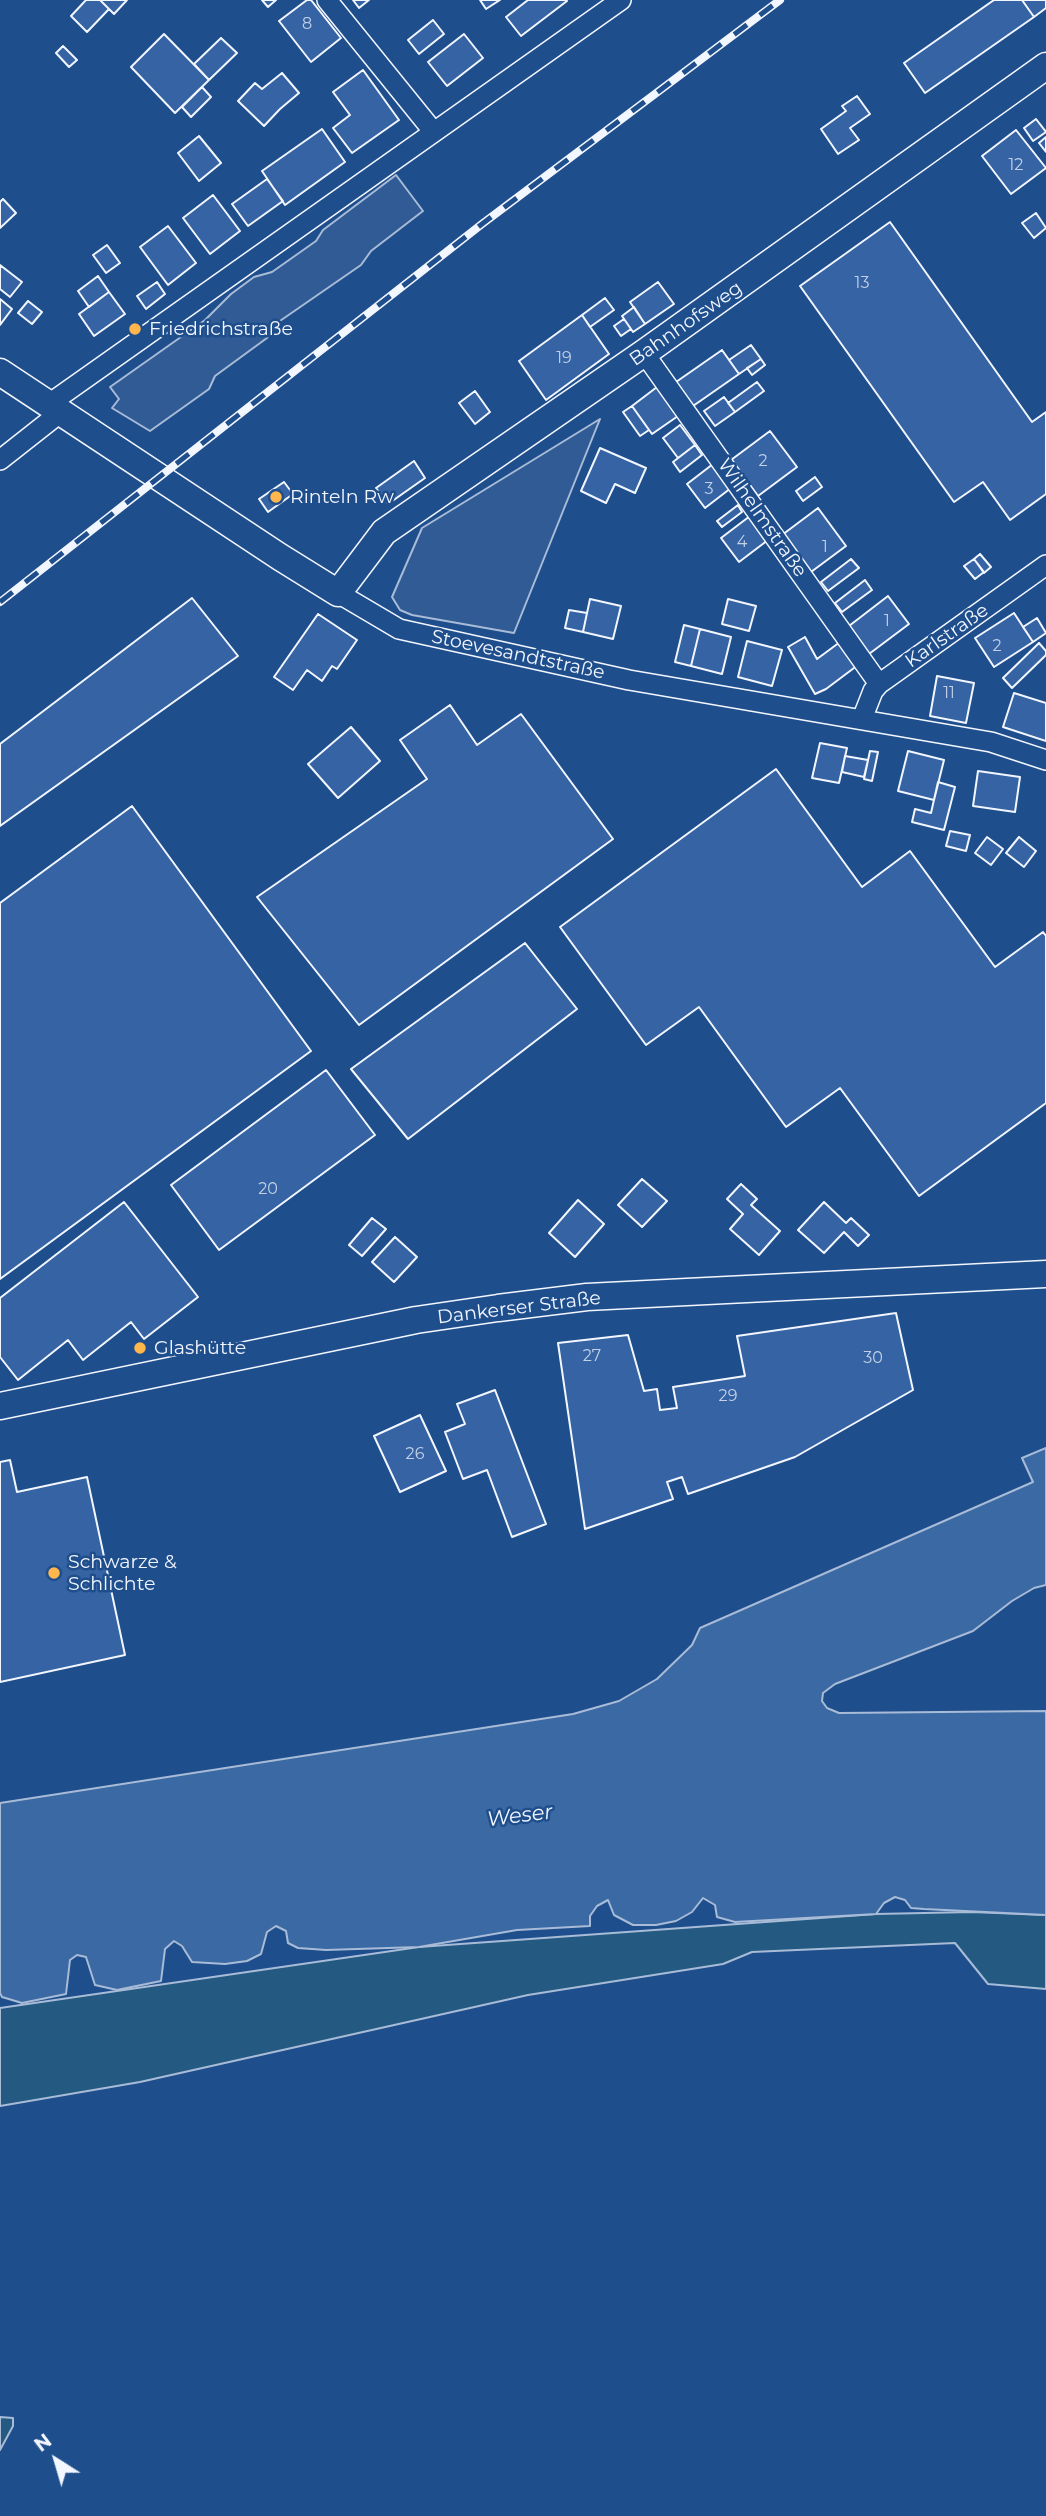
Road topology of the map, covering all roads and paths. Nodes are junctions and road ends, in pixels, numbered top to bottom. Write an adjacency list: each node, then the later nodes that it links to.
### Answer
1 (327, 0): 5 (street)
2 (621, 0): 3 (street)
3 (595, 7): 5 (street)
4 (1046, 66): 6 (street, Bahnhofsweg)
5 (433, 131): 8 (street)
6 (645, 353): 11 (street, Bahnhofsweg); 12 (street, Wilhelmstraße)
7 (0, 372): 8 (street, Stoevesandtstraße)
8 (55, 408): 9 (street); 11 (street, Stoevesandtstraße)
9 (0, 460)
10 (1046, 565): 12 (street, Karlstraße)
11 (338, 593): 13 (street, Stoevesandtstraße)
12 (879, 684): 13 (street, Karlstraße)
13 (862, 719): 14 (street, Stoevesandtstraße)
14 (1046, 760)
15 (1046, 1274): 16 (street, Dankerser Straße)
16 (0, 1406)

